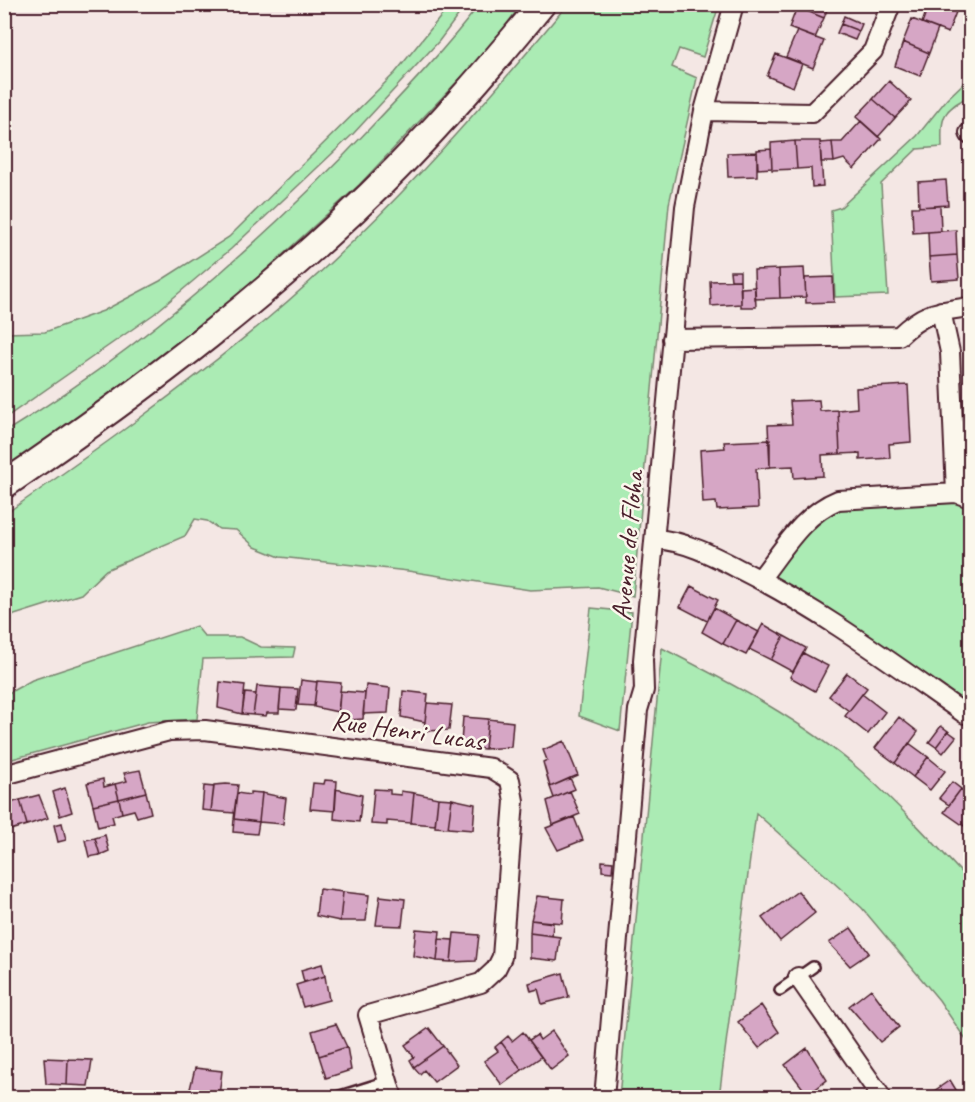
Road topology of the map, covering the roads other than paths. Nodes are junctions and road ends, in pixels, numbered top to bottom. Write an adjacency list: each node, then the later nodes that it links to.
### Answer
1 (542, 4): 8 (main road)
2 (734, 4): 4 (street, Avenue de Floha)
3 (891, 4): 4 (street)
4 (704, 111): 7 (street, Avenue de Floha)
5 (970, 307): 6 (street)
6 (941, 311): 7 (street); 9 (street)
7 (672, 339): 10 (street, Avenue de Floha)
8 (4, 485)
9 (963, 495): 11 (street)
10 (655, 539): 11 (street); 18 (street, Avenue de Floha)
11 (760, 579): 12 (street)
12 (970, 713)
13 (4, 775): 16 (street, Rue Henri Lucas)
14 (806, 972): 15 (lane); 19 (street)
15 (780, 990)
16 (390, 1089): 17 (lane)
17 (334, 1098)
18 (604, 1098)
19 (882, 1098)

